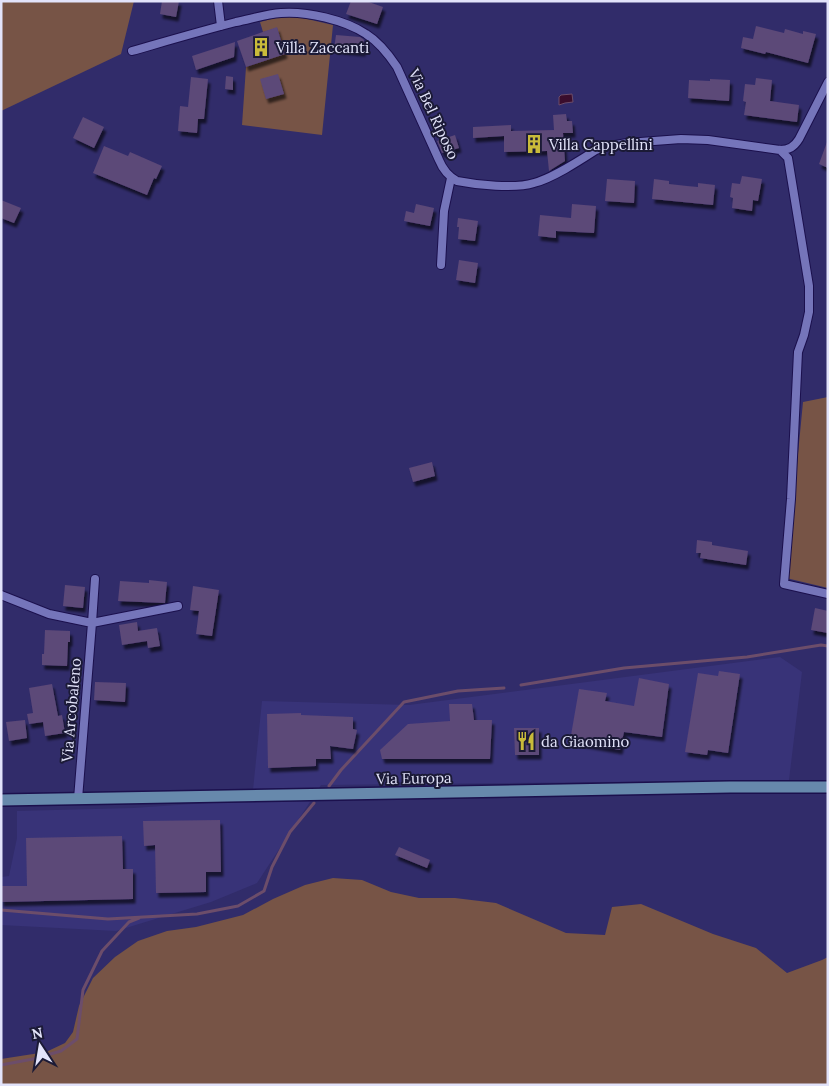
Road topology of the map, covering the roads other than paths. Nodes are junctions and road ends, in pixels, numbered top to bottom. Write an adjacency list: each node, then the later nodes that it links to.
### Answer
1 (218, 1): 2 (street)
2 (221, 26): 3 (street, Via Bel Riposo); 6 (street, Via Bel Riposo)
3 (132, 51)
4 (828, 82): 5 (street)
5 (780, 150): 6 (street, Via Bel Riposo); 9 (street)
6 (451, 178): 7 (street)
7 (441, 264)
8 (95, 579): 12 (street, Via Arcobaleno)
9 (828, 594)
10 (1, 595): 12 (street)
11 (178, 606): 12 (street)
12 (92, 623): 14 (street, Via Arcobaleno)
13 (828, 787): 14 (main road, Via Europa)
14 (78, 799): 15 (main road, Via Europa)
15 (1, 800)

